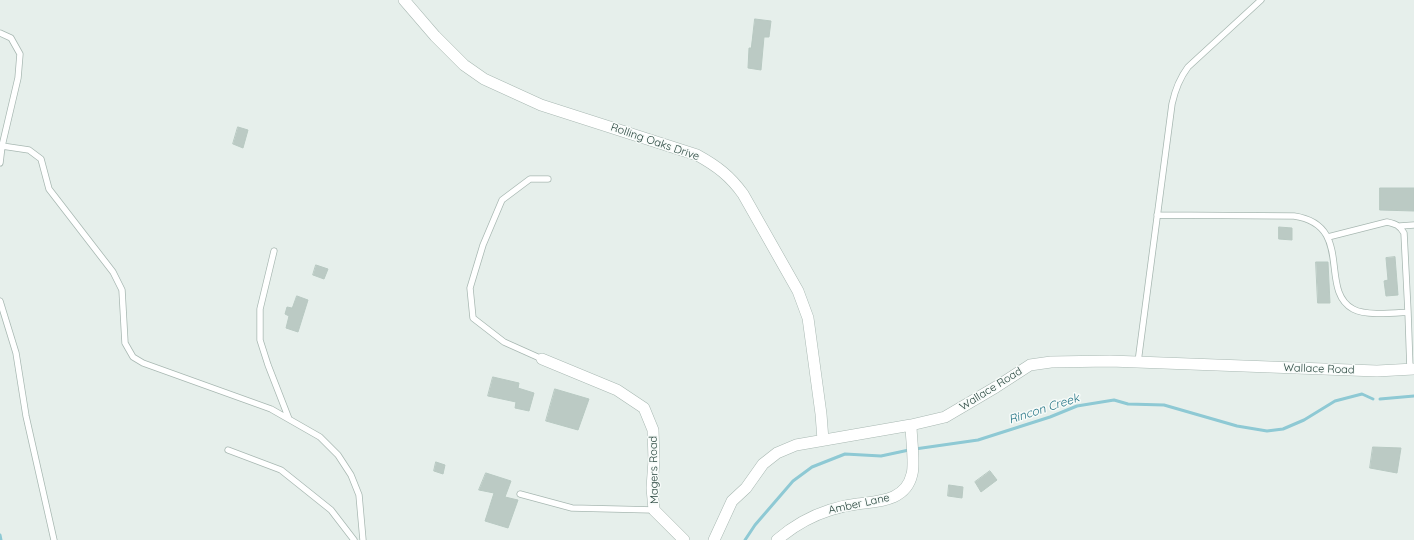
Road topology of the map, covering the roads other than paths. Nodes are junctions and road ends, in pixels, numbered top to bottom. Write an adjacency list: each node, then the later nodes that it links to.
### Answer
1 (404, 0): 19 (street, Rolling Oaks Drive)
2 (1261, 0): 7 (lane)
3 (0, 34): 4 (lane)
4 (1, 145): 5 (lane); 17 (lane)
5 (0, 163)
6 (548, 180): 14 (lane)
7 (1157, 216): 10 (lane); 15 (lane)
8 (1414, 225): 9 (lane)
9 (1400, 226): 10 (lane); 13 (lane)
10 (1328, 237): 13 (lane)
11 (274, 251): 17 (lane)
12 (0, 301): 23 (lane)
13 (1408, 312): 16 (lane)
14 (542, 359): 22 (street, Magers Road)
15 (1138, 362): 16 (street, Wallace Road); 18 (street, Wallace Road)
16 (1412, 369)
17 (289, 419): 25 (lane)
18 (911, 425): 19 (street, Wallace Road); 28 (street, Amber Lane)
19 (823, 440): 27 (street, Wallace Road)
20 (228, 450): 24 (lane)
21 (520, 494): 22 (lane)
22 (654, 510): 26 (street, Magers Road)
23 (54, 540)
24 (354, 540)
25 (363, 540)
26 (684, 540)
27 (714, 540)
28 (776, 540)

